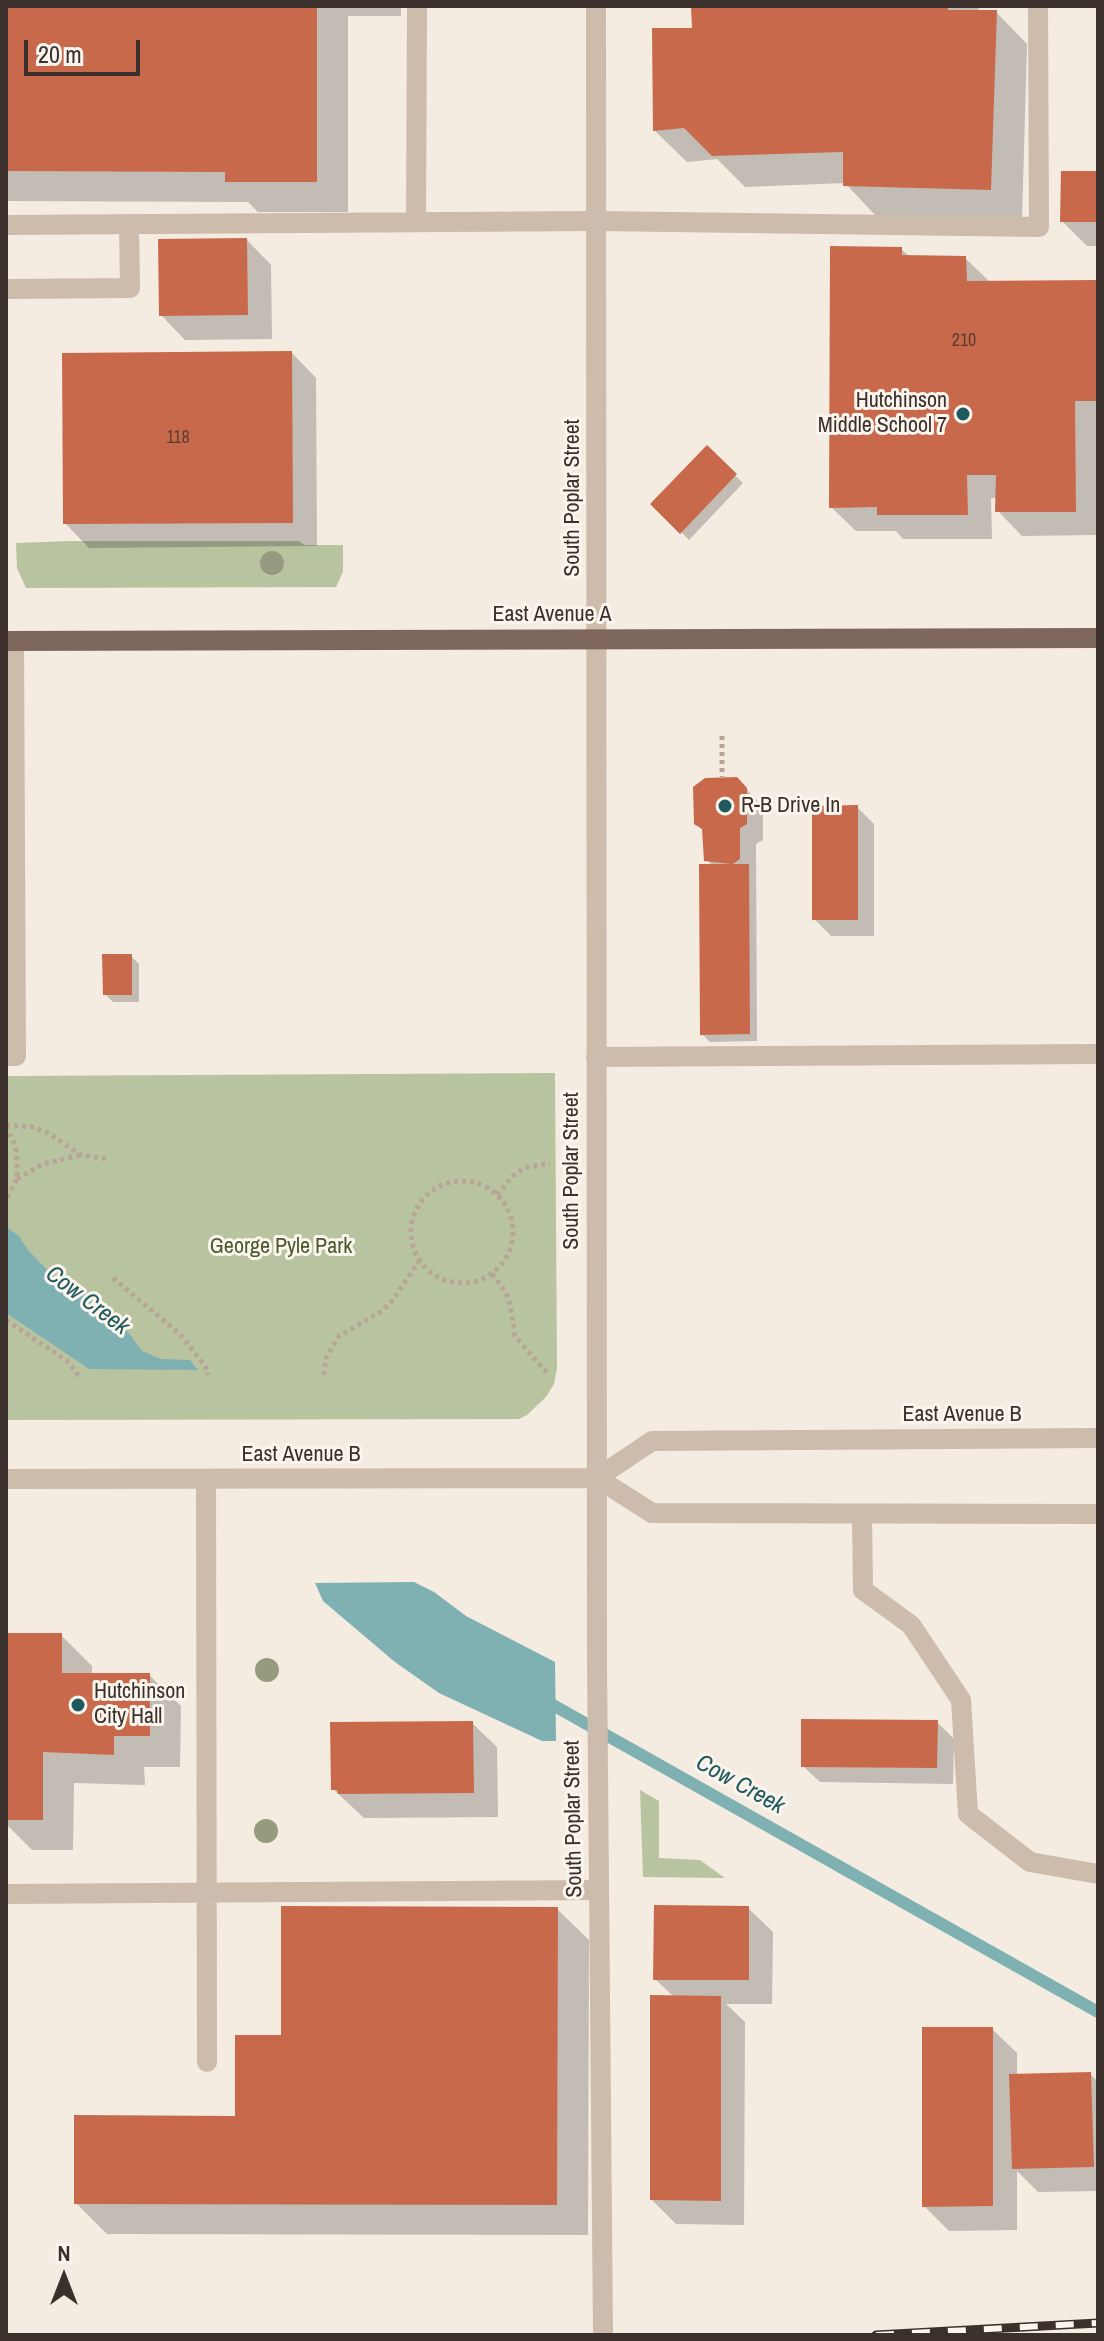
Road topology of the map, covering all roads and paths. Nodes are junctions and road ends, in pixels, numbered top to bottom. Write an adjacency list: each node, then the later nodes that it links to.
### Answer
1 (417, 6): 5 (street)
2 (596, 6): 4 (street, South Poplar Street)
3 (1038, 6): 4 (street)
4 (598, 221): 5 (street); 10 (street, South Poplar Street)
5 (416, 222): 6 (street)
6 (129, 224): 7 (street); 8 (street)
7 (6, 225)
8 (6, 289)
9 (1098, 638): 10 (main road, East Avenue A)
10 (597, 639): 11 (main road, East Avenue A); 16 (street, South Poplar Street)
11 (10, 641): 15 (street)
12 (722, 736): 13 (path)
13 (722, 777)
14 (1098, 1054): 16 (street)
15 (6, 1056)
16 (596, 1057): 33 (street, South Poplar Street)
17 (6, 1126): 18 (path); 21 (path)
18 (81, 1155): 19 (path); 21 (path)
19 (108, 1159)
20 (550, 1163): 22 (path)
21 (17, 1179): 23 (path)
22 (497, 1195): 24 (path); 25 (path)
23 (6, 1199)
24 (419, 1261): 25 (path); 30 (path)
25 (492, 1274): 28 (path)
26 (113, 1278): 29 (path)
27 (6, 1320): 31 (path)
28 (548, 1374)
29 (208, 1375)
30 (324, 1375)
31 (79, 1376)
32 (1098, 1438): 33 (street, East Avenue B)
33 (597, 1478): 35 (street, East Avenue B); 36 (street); 39 (street, South Poplar Street)
34 (6, 1479): 35 (street, East Avenue B)
35 (206, 1480): 40 (street)
36 (862, 1514): 37 (street); 38 (street)
37 (1098, 1514)
38 (1098, 1874)
39 (599, 1890): 40 (street); 43 (street, South Poplar Street)
40 (207, 1892): 41 (street); 42 (street)
41 (6, 1894)
42 (207, 2062)
43 (603, 2335)

